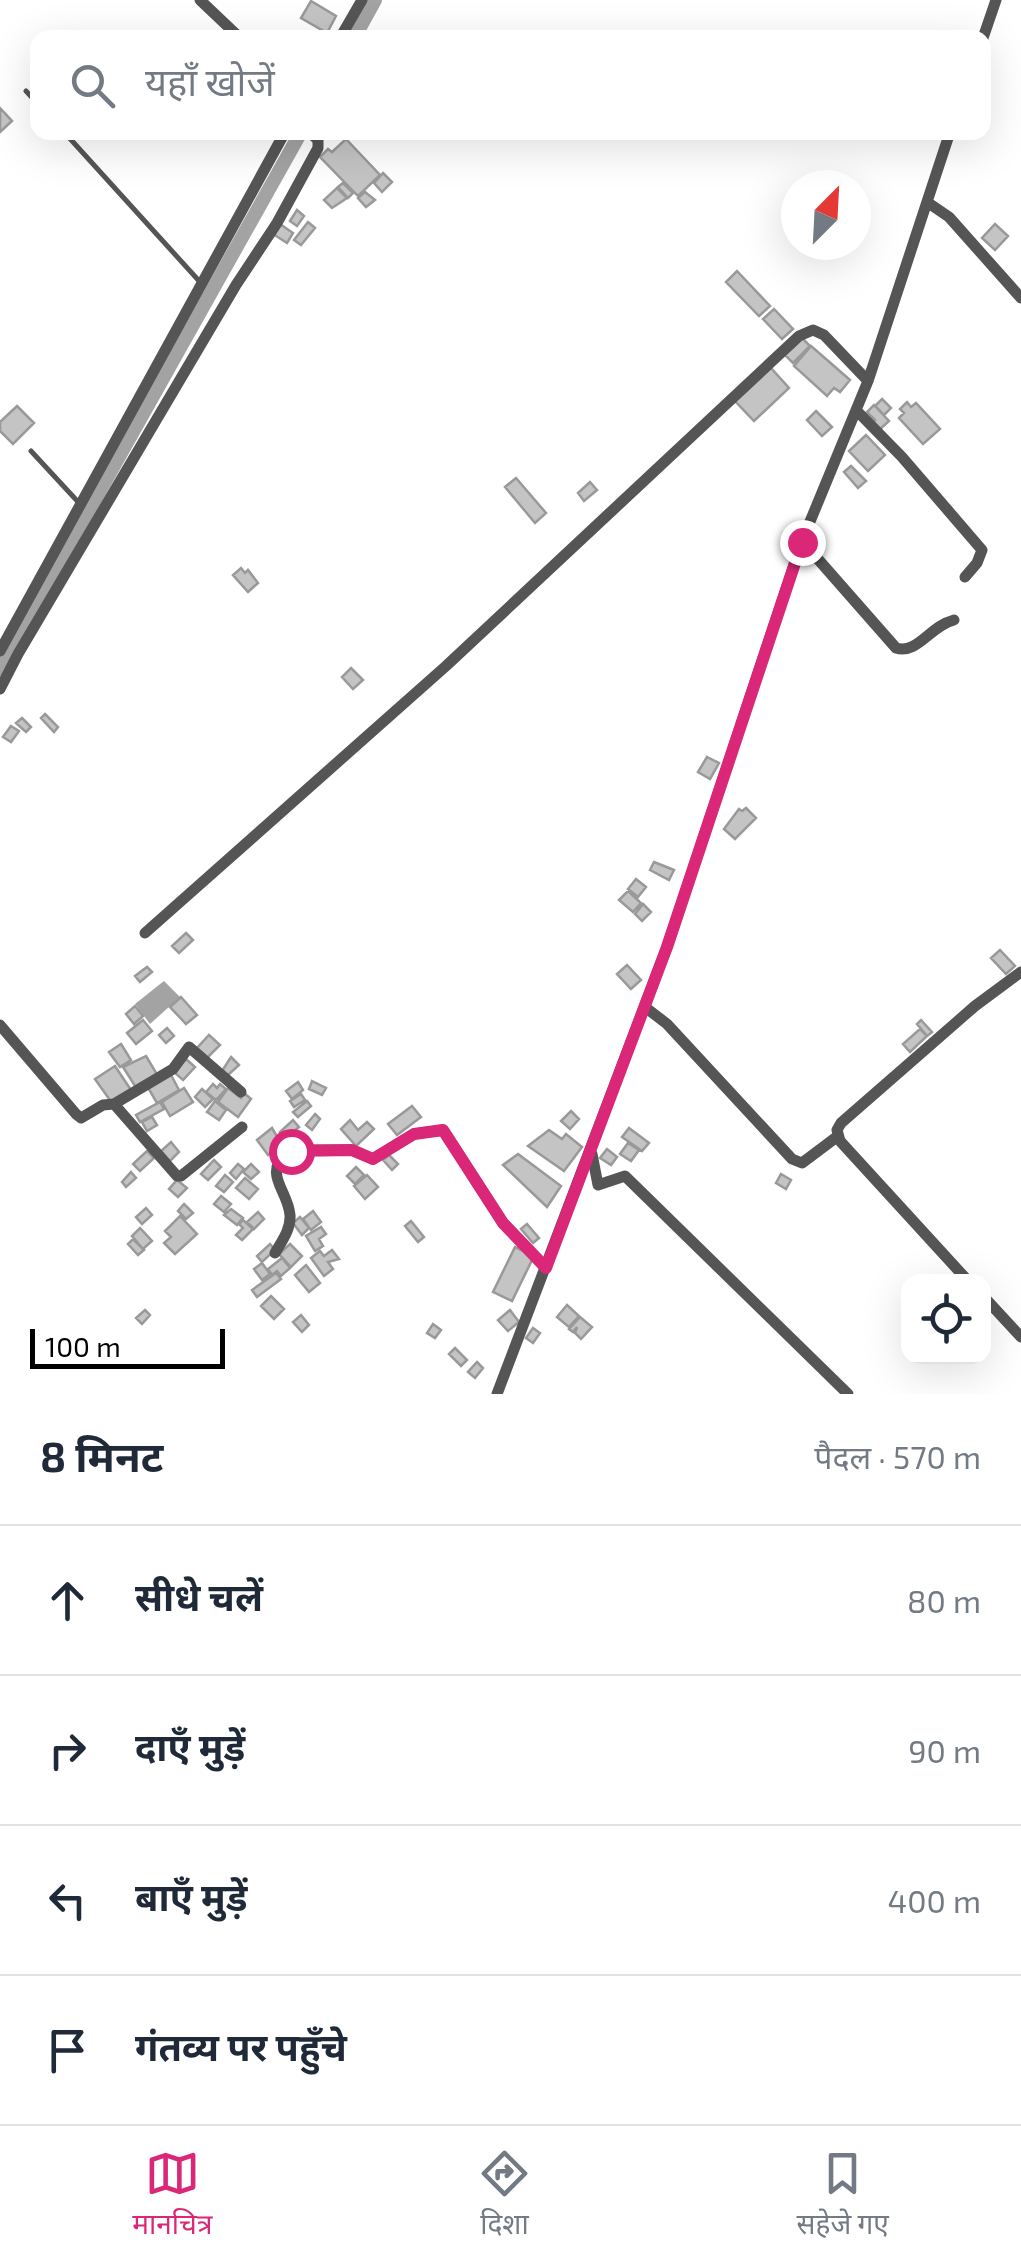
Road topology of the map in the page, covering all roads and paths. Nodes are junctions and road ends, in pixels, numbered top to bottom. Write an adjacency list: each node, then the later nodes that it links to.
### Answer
1 (200, 0): 4 (street)
2 (362, 0): 5 (street)
3 (996, 0): 6 (street)
4 (232, 30)
5 (345, 30)
6 (986, 30)
7 (26, 91): 8 (lane)
8 (30, 95)
9 (71, 140): 14 (lane)
10 (281, 140): 14 (street)
11 (315, 140): 24 (street)
12 (947, 140): 13 (street)
13 (926, 202): 15 (street); 16 (street)
14 (202, 284): 19 (street)
15 (1021, 298)
16 (868, 381): 17 (street); 25 (street)
17 (856, 410): 20 (street); 21 (street)
18 (31, 452): 19 (lane)
19 (81, 506): 23 (street)
20 (802, 542): 22 (street); 27 (street)
21 (965, 577)
22 (954, 620)
23 (0, 651)
24 (0, 689)
25 (145, 933)
26 (1021, 972): 32 (street)
27 (644, 1007): 32 (street); 33 (street)
28 (0, 1025): 30 (street)
29 (241, 1092): 30 (street)
30 (114, 1104): 31 (street)
31 (242, 1127)
32 (838, 1136): 36 (street)
33 (592, 1150): 35 (street); 40 (street)
34 (275, 1253): 35 (street)
35 (546, 1268): 39 (street)
36 (962, 1274)
37 (991, 1305): 38 (street)
38 (1021, 1337)
39 (497, 1394)
40 (848, 1394)

